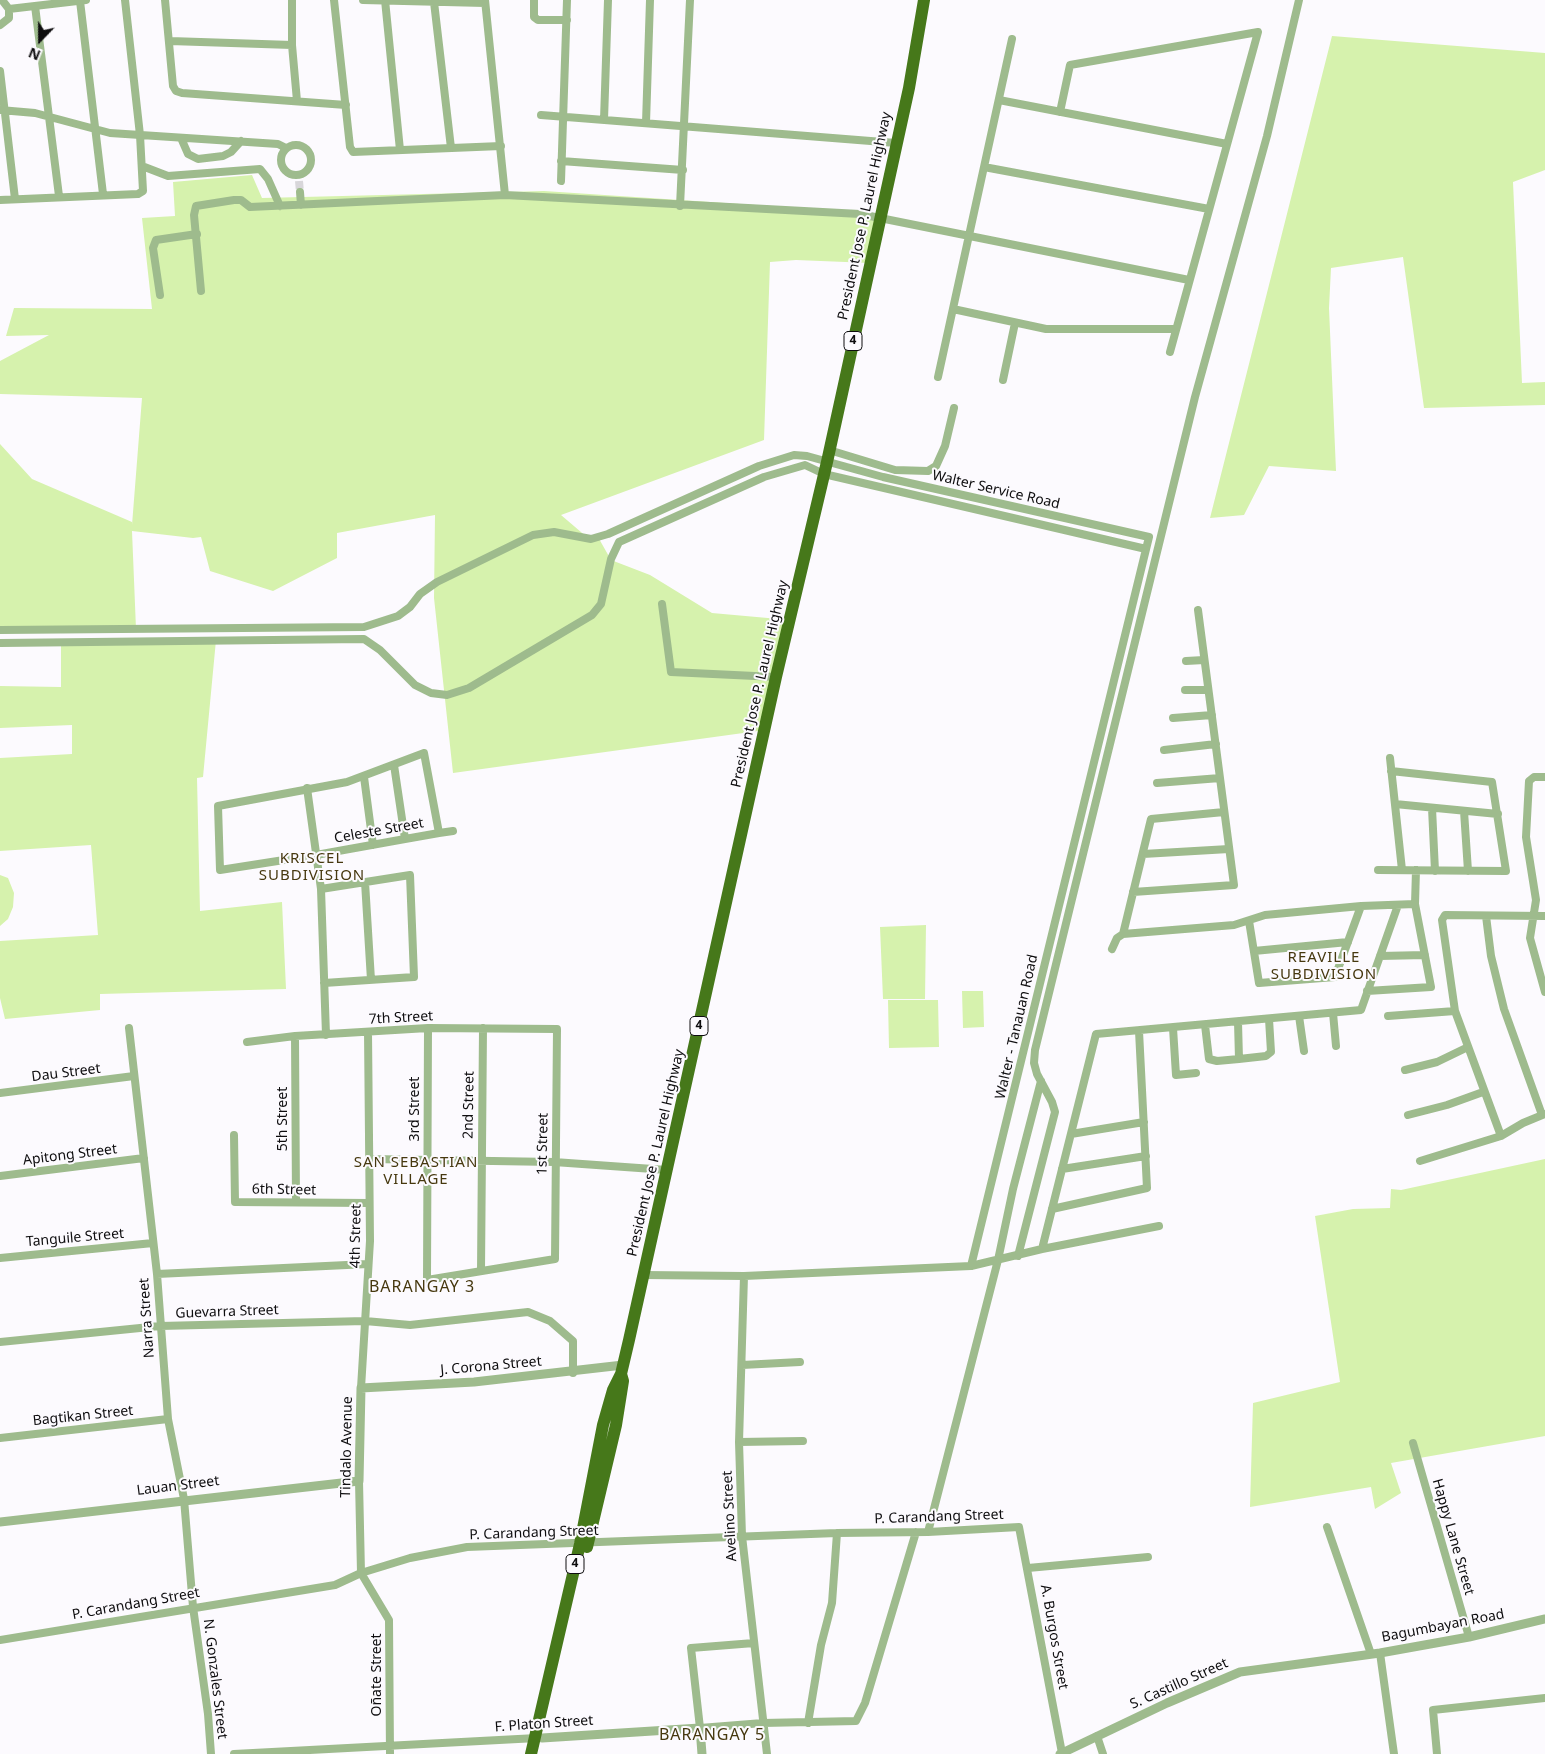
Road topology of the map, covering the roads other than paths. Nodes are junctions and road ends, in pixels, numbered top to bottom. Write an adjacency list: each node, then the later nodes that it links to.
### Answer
1 (2, 0): 19 (street)
2 (83, 0): 18 (street); 37 (street)
3 (124, 0): 38 (street)
4 (165, 0): 23 (street)
5 (292, 0): 24 (street)
6 (334, 0): 28 (street)
7 (363, 0): 8 (street)
8 (385, 0): 17 (street); 46 (street)
9 (534, 0): 20 (street)
10 (568, 0): 20 (street)
11 (608, 0): 34 (street)
12 (650, 0): 35 (street)
13 (690, 0): 36 (street)
14 (924, 0): 41 (highway, President Jose P. Laurel Highway / 4)
15 (1299, 0): 167 (street)
16 (485, 1): 17 (street); 43 (street)
17 (434, 2): 45 (street)
18 (35, 6): 19 (street); 32 (street)
19 (9, 9): 21 (street)
20 (567, 20): 33 (street)
21 (0, 25)
22 (1012, 39): 26 (street)
23 (170, 40): 24 (street); 27 (street)
24 (292, 45): 27 (street)
25 (0, 71): 29 (street)
26 (998, 100): 30 (street); 51 (street)
27 (298, 101): 28 (street)
28 (346, 104): 46 (street)
29 (2, 110): 32 (street); 47 (street)
30 (1060, 112): 42 (street); 42 (street)
31 (541, 115): 33 (street)
32 (51, 117): 37 (street); 56 (street)
33 (563, 117): 34 (street); 49 (street)
34 (604, 120): 35 (street)
35 (646, 122): 36 (street)
36 (686, 126): 41 (street); 52 (street)
37 (96, 130): 38 (street); 55 (street)
38 (140, 135): 39 (street); 50 (street)
39 (181, 138): 40 (street); 40 (street)
40 (241, 141): 44 (street)
41 (896, 144): 64 (highway, President Jose P. Laurel Highway / 4)
42 (1226, 144): 63 (street)
43 (501, 146): 45 (street); 57 (street)
44 (286, 148): 44 (street)
45 (451, 148): 46 (street)
46 (400, 150)
47 (10, 156): 48 (street); 58 (street)
48 (0, 157)
49 (561, 160): 52 (street); 53 (street)
50 (142, 166): 55 (street); 61 (street)
51 (984, 167): 63 (street); 66 (street)
52 (683, 170): 62 (street)
53 (561, 181)
54 (300, 192): 60 (street)
55 (103, 194): 56 (street)
56 (59, 196): 58 (street)
57 (505, 196): 60 (street); 62 (street)
58 (15, 199): 59 (street)
59 (0, 200)
60 (300, 205): 61 (street)
61 (280, 206): 65 (street)
62 (680, 206): 64 (street)
63 (1208, 209): 67 (street)
64 (880, 219): 66 (street); 77 (highway, President Jose P. Laurel Highway / 4)
65 (197, 234): 68 (street); 69 (street)
66 (969, 237): 67 (street); 70 (street)
67 (1189, 280): 72 (street)
68 (201, 290)
69 (160, 295)
70 (953, 309): 71 (street); 74 (street)
71 (1015, 323): 72 (street); 75 (street)
72 (1175, 329): 73 (street)
73 (1170, 352)
74 (938, 377)
75 (1003, 380)
76 (954, 408): 77 (street)
77 (826, 462): 78 (street); 79 (street); 80 (street, Walter Service Road); 80 (street, Walter Service Road); 91 (highway, President Jose P. Laurel Highway / 4)
78 (613, 531): 79 (street); 83 (street)
79 (619, 542): 86 (street)
80 (1146, 549): 196 (street, Walter - Tanauan Road)
81 (662, 604): 91 (street)
82 (1198, 610): 89 (street)
83 (364, 627): 84 (street); 86 (street)
84 (75, 629): 85 (street); 87 (street)
85 (0, 630)
86 (364, 640): 87 (street)
87 (76, 642): 88 (street)
88 (0, 643)
89 (1204, 660): 90 (street); 93 (street)
90 (1186, 661)
91 (776, 677): 184 (highway, President Jose P. Laurel Highway / 4)
92 (1185, 690): 93 (street)
93 (1208, 690): 94 (street)
94 (1212, 715): 95 (street); 96 (street)
95 (1173, 718)
96 (1216, 744): 97 (street); 103 (street)
97 (1164, 750)
98 (1390, 758): 100 (street)
99 (394, 764): 101 (street); 112 (street); 113 (street)
100 (1391, 771): 106 (street); 110 (street)
101 (364, 777): 105 (street); 114 (street)
102 (1545, 777): 130 (street)
103 (1220, 778): 104 (street); 109 (street)
104 (1157, 783)
105 (307, 788): 117 (street); 117 (street, Celeste Street)
106 (1395, 804): 107 (street); 119 (street)
107 (1432, 808): 108 (street); 121 (street)
108 (1464, 811): 110 (street); 122 (street)
109 (1224, 812): 115 (street); 116 (street)
110 (1498, 814): 122 (street)
111 (453, 831): 112 (street, Celeste Street)
112 (439, 833): 113 (street, Celeste Street)
113 (405, 839): 114 (street, Celeste Street)
114 (373, 845): 117 (street, Celeste Street)
115 (1229, 848): 116 (street); 125 (street)
116 (1143, 854): 125 (street)
117 (316, 855): 124 (street)
118 (1378, 870): 119 (street)
119 (1402, 870): 120 (street)
120 (1416, 870): 121 (street); 126 (street)
121 (1435, 870): 122 (street)
122 (1468, 871)
123 (366, 882): 124 (street); 139 (street); 139 (street)
124 (320, 889): 140 (street)
125 (1133, 892): 133 (street)
126 (1415, 904): 127 (street); 137 (street)
127 (1398, 905): 128 (street); 138 (street)
128 (1360, 906): 132 (street); 134 (street)
129 (1486, 916): 130 (street); 143 (street); 170 (street)
130 (1534, 916): 131 (street); 142 (street)
131 (1545, 916)
132 (1249, 921): 133 (street); 136 (street)
133 (1123, 934): 135 (street)
134 (1348, 942): 136 (street); 136 (street)
135 (1112, 949)
136 (1254, 951)
137 (1425, 955): 138 (street); 141 (street)
138 (1380, 956): 141 (street)
139 (370, 980): 140 (street)
140 (324, 983): 157 (street)
141 (1367, 991): 144 (street)
142 (1545, 992)
143 (1456, 1012): 146 (street); 161 (street)
144 (1333, 1013): 145 (street); 160 (street)
145 (1299, 1016): 147 (street); 162 (street)
146 (1388, 1016)
147 (1269, 1019): 148 (street); 163 (street)
148 (1238, 1022): 149 (street); 163 (street)
149 (1205, 1024): 153 (street); 163 (street)
150 (130, 1028): 166 (street, Narra Street)
151 (428, 1028): 152 (street, 7th Street); 156 (street, 7th Street); 179 (street, 3rd Street)
152 (483, 1028): 154 (street, 7th Street); 180 (street, 2nd Street)
153 (1173, 1028): 155 (street); 165 (street)
154 (558, 1029): 182 (street, 1st Street)
155 (1139, 1030): 172 (street); 173 (street)
156 (368, 1032): 157 (street, 7th Street); 178 (street, 4th Street)
157 (326, 1035): 158 (street, 7th Street)
158 (295, 1036): 159 (street, 7th Street); 186 (street, 5th Street)
159 (247, 1042)
160 (1336, 1046)
161 (1468, 1047): 164 (street); 168 (street)
162 (1304, 1051)
163 (1239, 1059)
164 (1406, 1070)
165 (1196, 1073)
166 (134, 1076): 169 (street, Dau Street); 177 (street, Narra Street)
167 (1041, 1081): 192 (street); 194 (street)
168 (1483, 1092): 171 (street); 175 (street)
169 (0, 1093)
170 (1543, 1114): 175 (street)
171 (1408, 1115)
172 (1144, 1122): 173 (street); 176 (street)
173 (1071, 1134): 183 (street)
174 (234, 1135): 186 (street, 6th Street)
175 (1501, 1136): 181 (street)
176 (1146, 1156): 183 (street); 188 (street)
177 (144, 1158): 185 (street, Apitong Street); 190 (street, Narra Street)
178 (370, 1159): 179 (street); 187 (street, 4th Street)
179 (428, 1160): 180 (street); 197 (street, 3rd Street)
180 (480, 1161): 182 (street); 197 (street, 2nd Street)
181 (1420, 1161)
182 (554, 1162): 184 (street); 197 (street, 1st Street)
183 (1062, 1169): 188 (street)
184 (667, 1170): 199 (highway, President Jose P. Laurel Highway / 4)
185 (0, 1176)
186 (296, 1202): 187 (street, 6th Street)
187 (369, 1203): 195 (street, 4th Street)
188 (1052, 1209): 191 (street)
189 (1159, 1226): 191 (street)
190 (153, 1243): 193 (street, Tanguile Street); 198 (street, Narra Street)
191 (1042, 1249): 192 (street)
192 (1018, 1256): 194 (street)
193 (0, 1258)
194 (998, 1260): 196 (street); 220 (street)
195 (368, 1264): 198 (street); 201 (street, 4th Street)
196 (971, 1266): 200 (street)
197 (481, 1271)
198 (157, 1274): 202 (street, Narra Street)
199 (644, 1275): 200 (street); 206 (highway, President Jose P. Laurel Highway / 4)
200 (744, 1276): 205 (street, Avelino Street)
201 (365, 1321): 202 (street, Guevarra Street); 207 (street, Guevarra Street); 208 (street, Tindalo Avenue)
202 (160, 1326): 203 (street, Guevarra Street); 209 (street, Narra Street)
203 (0, 1342)
204 (800, 1362): 205 (street)
205 (742, 1365): 212 (street, Avelino Street)
206 (622, 1370): 207 (street, J. Corona Street); 223 (highway, President Jose P. Laurel Highway / 4)
207 (573, 1373): 208 (street, J. Corona Street)
208 (361, 1388): 214 (street, Tindalo Avenue)
209 (168, 1419): 210 (street, Bagtikan Street); 215 (street, Narra Street)
210 (0, 1438)
211 (803, 1441): 212 (street)
212 (739, 1442): 222 (street, Avelino Street)
213 (1413, 1443): 229 (street, Happy Lane Street)
214 (359, 1481): 215 (street, Lauan Street); 226 (street, Tindalo Avenue)
215 (184, 1499): 216 (street, Lauan Street); 227 (street, Narra Street)
216 (0, 1522)
217 (1019, 1526): 220 (street, P. Carandang Street); 225 (street, A. Burgos Street)
218 (1327, 1527): 232 (street)
219 (916, 1532): 220 (street, P. Carandang Street); 221 (street, P. Carandang Street); 236 (street, F. Platon Street)
220 (928, 1532)
221 (837, 1533): 222 (street, P. Carandang Street); 236 (street)
222 (742, 1536): 223 (street, P. Carandang Street); 231 (street, Avelino Street)
223 (584, 1544): 226 (street, P. Carandang Street); 239 (highway, President Jose P. Laurel Highway / 4)
224 (1148, 1557): 225 (street)
225 (1028, 1568): 241 (street, A. Burgos Street)
226 (361, 1573): 227 (street, P. Carandang Street); 240 (street, Oñate Street)
227 (193, 1607): 230 (street, P. Carandang Street); 242 (street, N. Gonzales Street)
228 (1545, 1619): 229 (street, Bagumbayan Road)
229 (1469, 1637): 232 (street, Bagumbayan Road)
230 (0, 1640)
231 (754, 1643): 235 (street, Avelino Street); 237 (street)
232 (1375, 1654): 233 (street, Bagumbayan Road); 249 (street)
233 (1346, 1656): 238 (street, S. Castillo Street)
234 (1545, 1698): 250 (street)
235 (763, 1723): 236 (street, F. Platon Street); 237 (street, F. Platon Street); 247 (street, Avelino Street)
236 (808, 1723)
237 (700, 1728): 239 (street, F. Platon Street); 246 (street)
238 (1097, 1736): 241 (street, S. Castillo Street); 248 (street)
239 (538, 1738): 240 (street, F. Platon Street); 244 (highway, President Jose P. Laurel Highway / 4); 245 (highway, President Jose P. Laurel Highway / 4)
240 (390, 1750): 243 (street, F. Platon Street)
241 (1061, 1753)
242 (211, 1754)
243 (234, 1754)
244 (531, 1754)
245 (538, 1754)
246 (702, 1754)
247 (767, 1754)
248 (1103, 1754)
249 (1394, 1754)
250 (1437, 1754)

